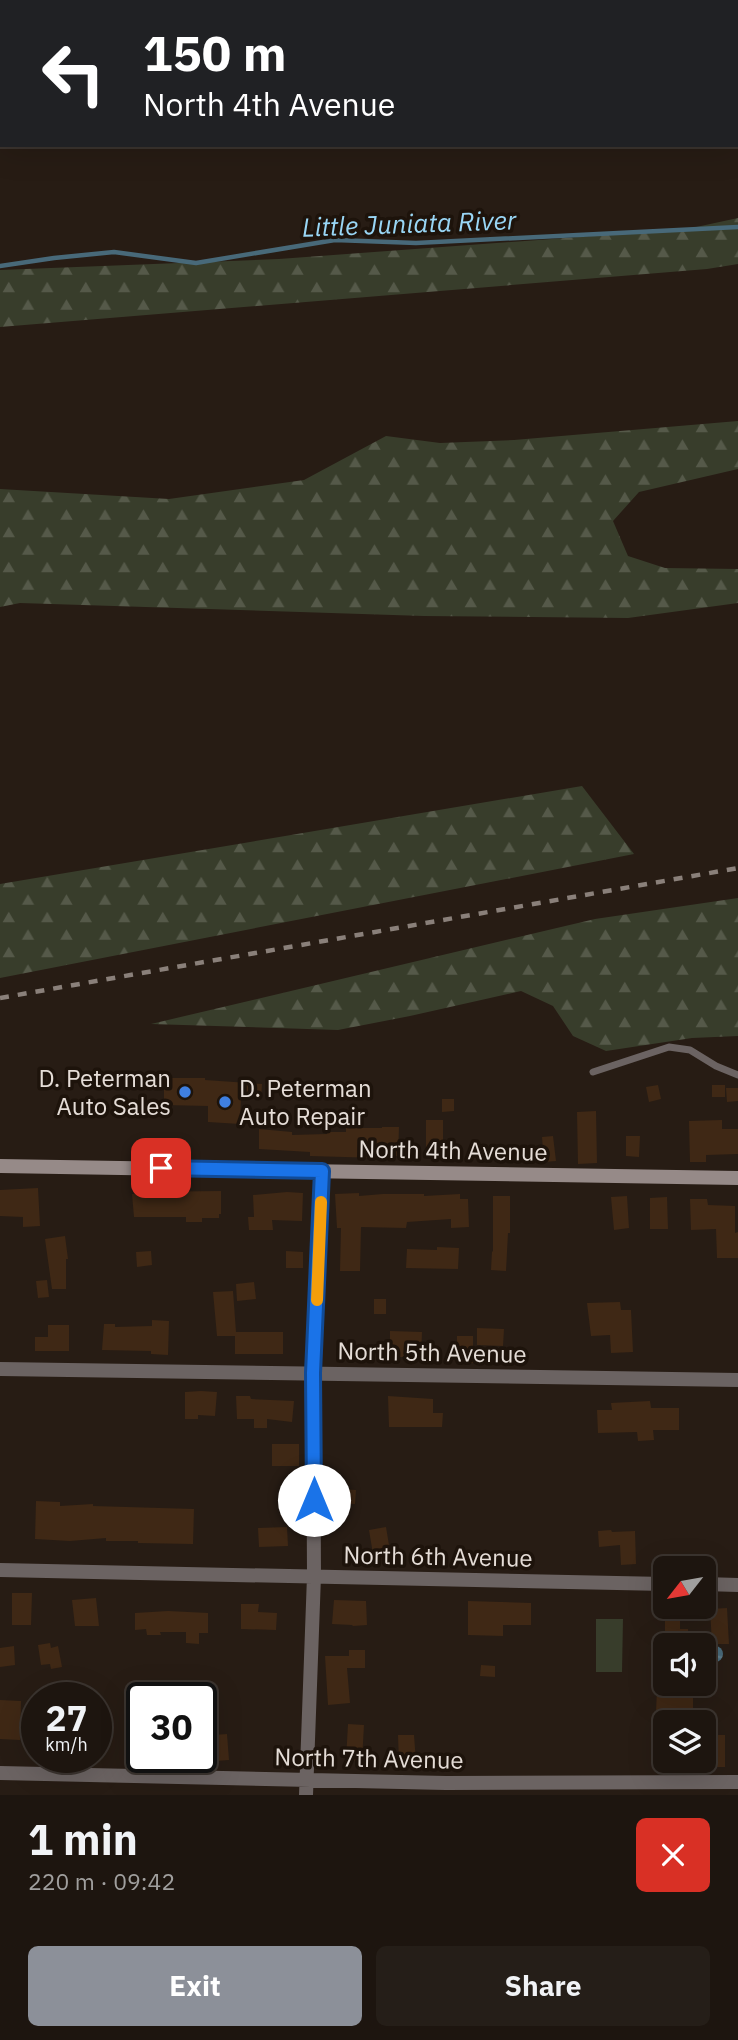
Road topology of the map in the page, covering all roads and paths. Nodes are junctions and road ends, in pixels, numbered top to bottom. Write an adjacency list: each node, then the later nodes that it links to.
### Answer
1 (593, 1072): 2 (lane)
2 (738, 1075)
3 (0, 1166): 4 (main road, North 4th Avenue)
4 (322, 1171): 5 (main road, North 4th Avenue); 7 (street)
5 (738, 1178)
6 (0, 1369): 7 (street, North 5th Avenue)
7 (313, 1373): 8 (street, North 5th Avenue); 10 (street)
8 (738, 1380)
9 (0, 1570): 10 (street, North 6th Avenue)
10 (314, 1576): 11 (street, North 6th Avenue); 15 (street)
11 (653, 1584)
12 (716, 1584): 13 (street)
13 (738, 1585)
14 (0, 1773): 15 (street, North 7th Avenue)
15 (306, 1779): 16 (street, North 7th Avenue); 17 (street)
16 (738, 1782)
17 (306, 1795)

